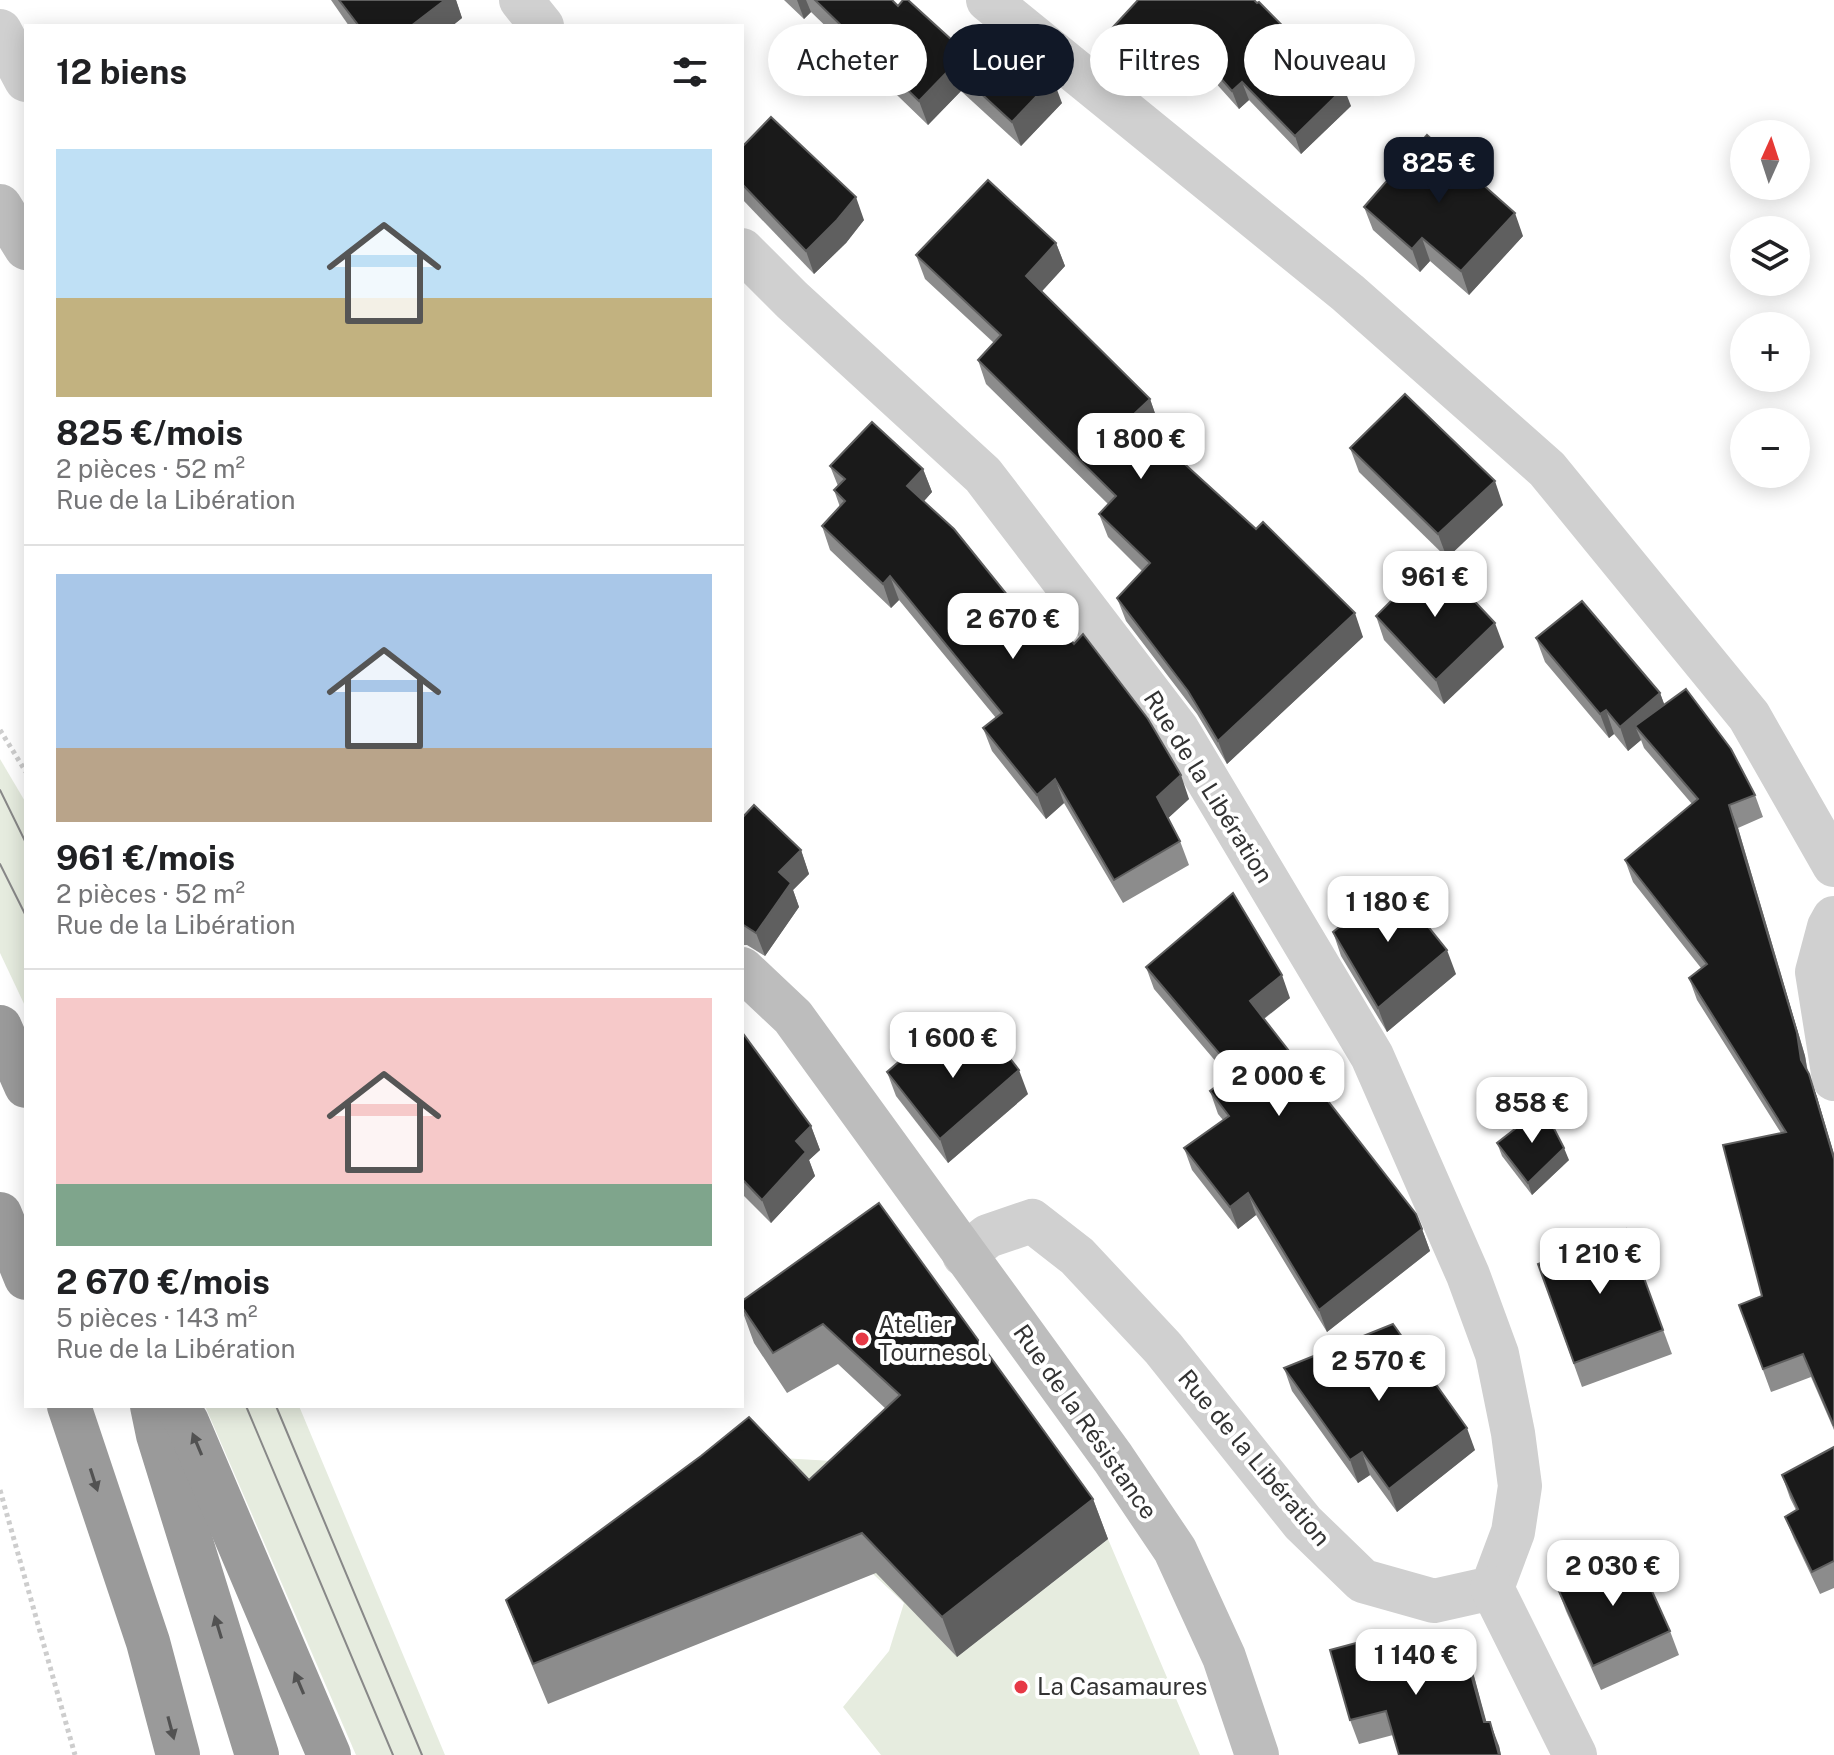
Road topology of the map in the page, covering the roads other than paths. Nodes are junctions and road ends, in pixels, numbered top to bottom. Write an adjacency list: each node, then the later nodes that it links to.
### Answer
1 (521, 0): 3 (street)
2 (988, 0): 9 (street)
3 (540, 24)
4 (0, 31): 5 (street)
5 (24, 76)
6 (0, 206): 7 (street)
7 (24, 245)
8 (744, 252): 21 (street, Rue de la Libération)
9 (1834, 865)
10 (1834, 918): 13 (street)
11 (744, 971): 16 (street, Rue de la Résistance)
12 (0, 1027): 14 (highway)
13 (1834, 1079)
14 (24, 1081)
15 (0, 1214): 17 (highway)
16 (964, 1255): 21 (street, Rue de la Libération); 25 (street, Rue de la Résistance)
17 (24, 1273)
18 (70, 1408): 22 (highway, one-way to 22)
19 (152, 1408): 23 (highway, one-way to 19)
20 (178, 1408): 24 (highway, one-way to 20)
21 (1492, 1588): 26 (street)
22 (178, 1755)
23 (257, 1755)
24 (329, 1755)
25 (1257, 1755)
26 (1575, 1755)

